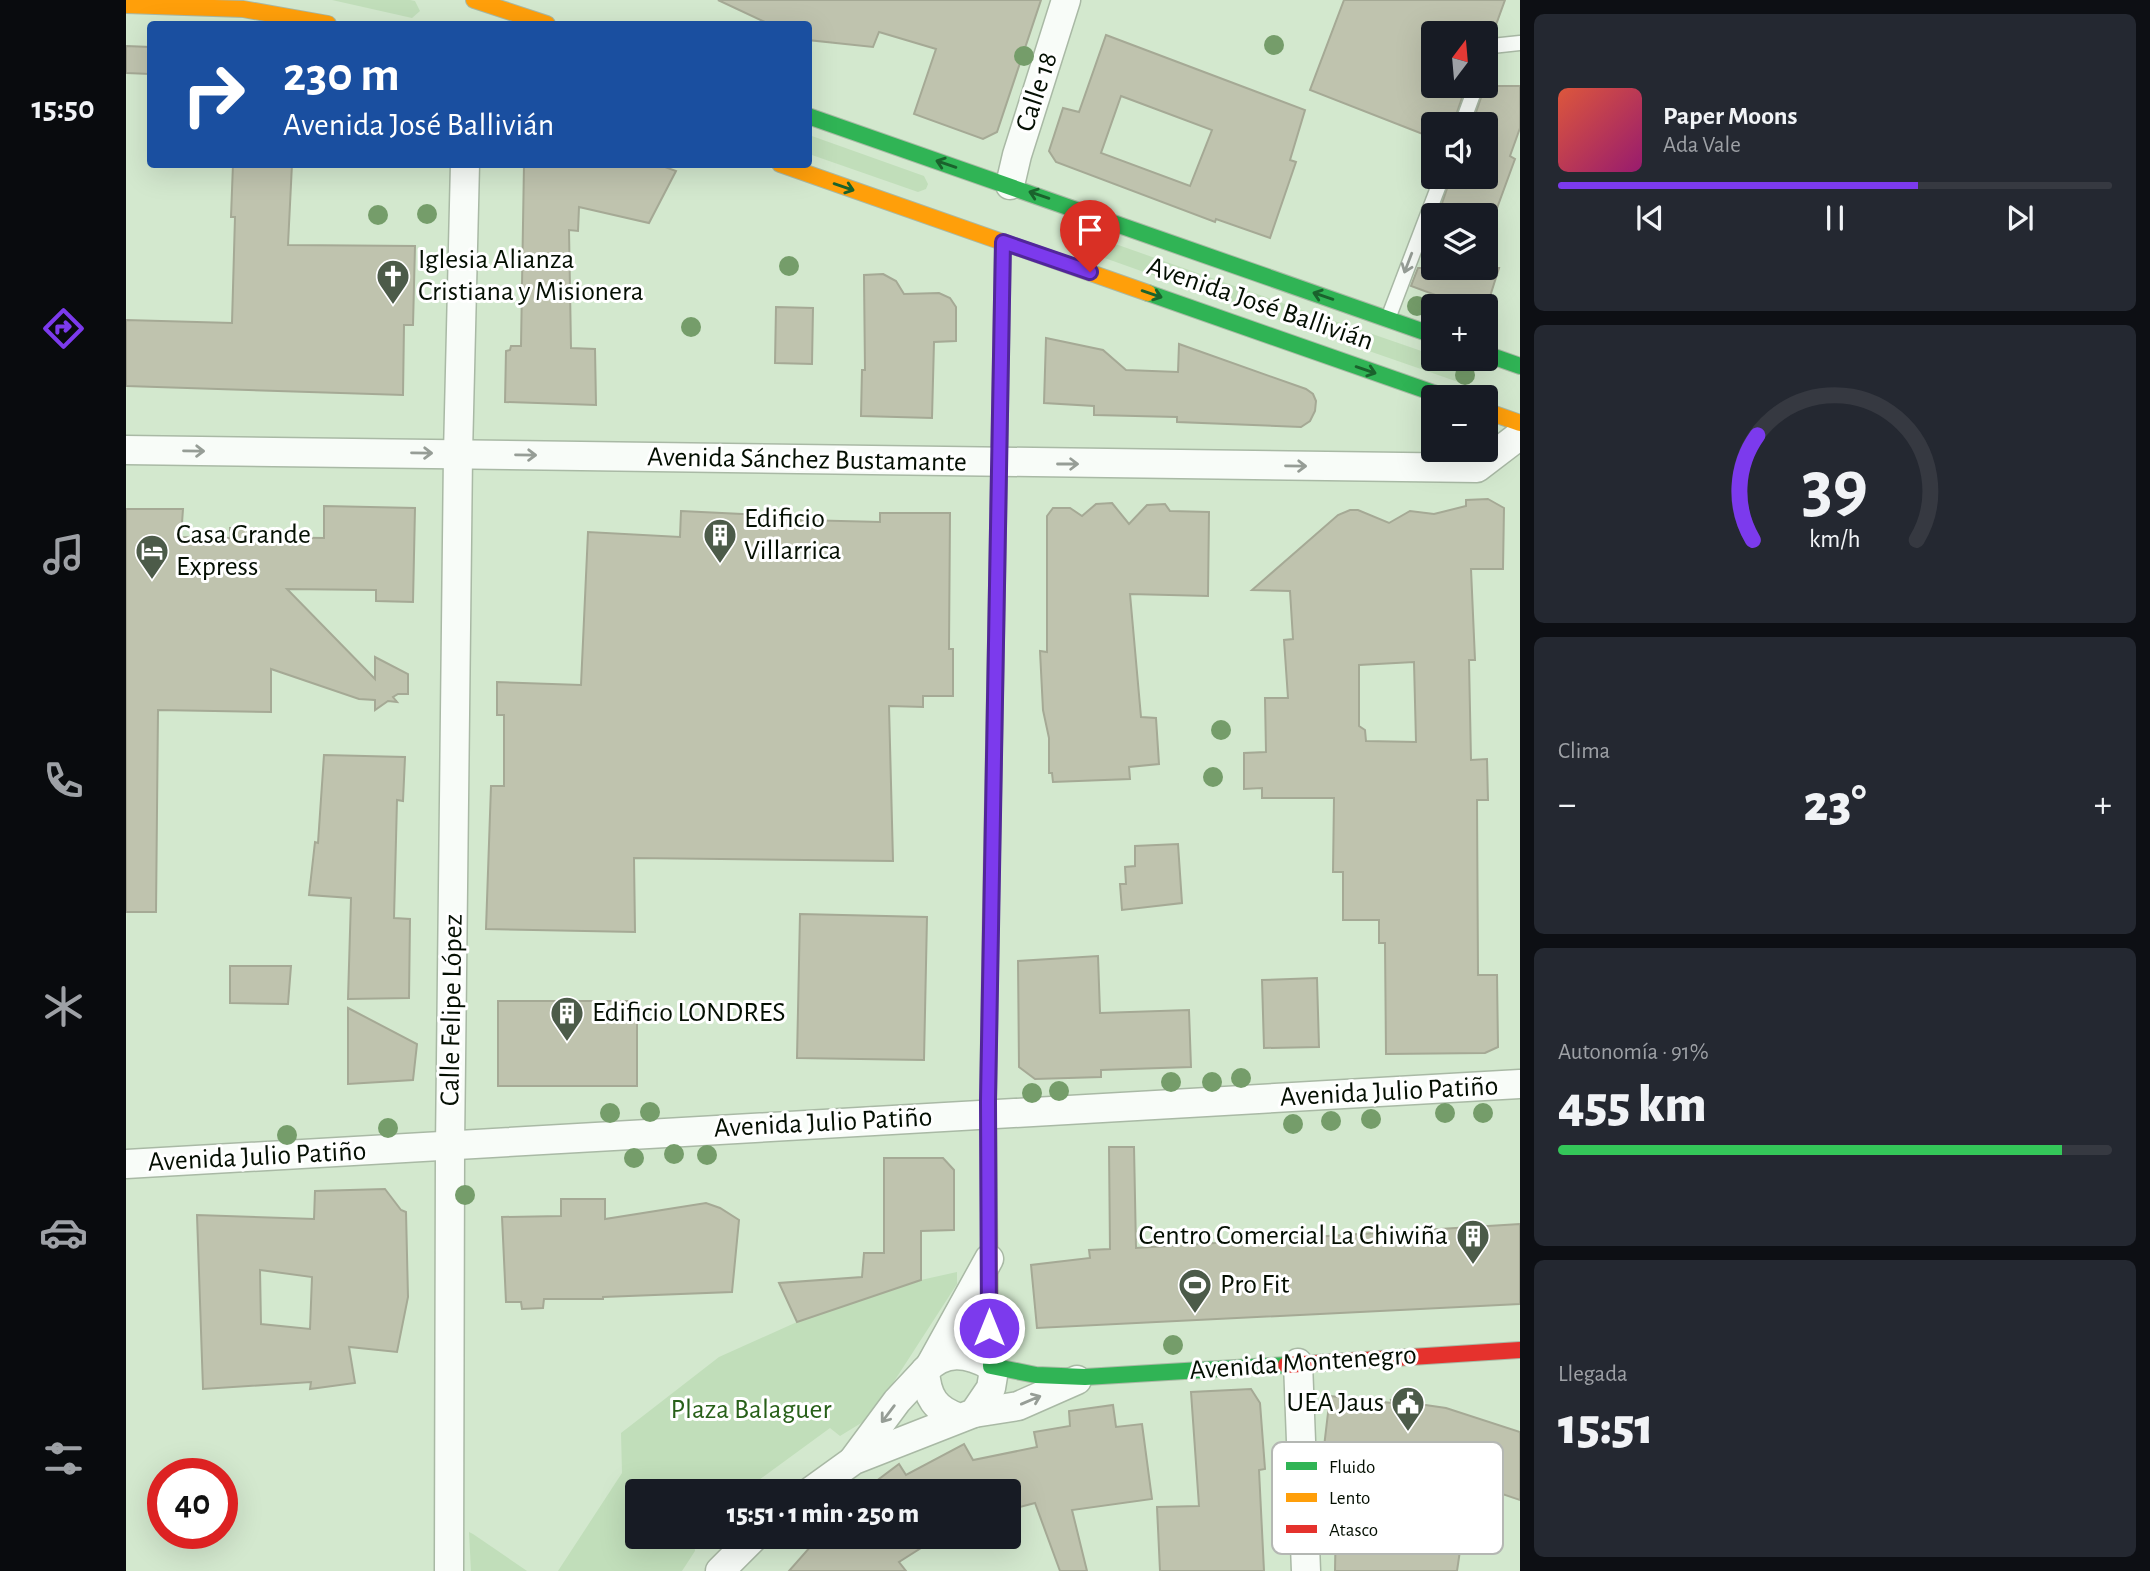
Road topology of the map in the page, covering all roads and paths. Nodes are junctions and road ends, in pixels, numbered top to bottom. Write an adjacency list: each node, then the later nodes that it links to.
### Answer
1 (474, 0): 5 (main road)
2 (1066, 0): 12 (street, Calle 18)
3 (126, 5): 4 (main road)
4 (311, 21)
5 (538, 21)
6 (1520, 43): 7 (lane)
7 (1498, 45)
8 (812, 118): 12 (main road, Avenida José Ballivián, one-way to 8)
9 (465, 168): 23 (street, Calle Felipe López)
10 (792, 168): 13 (main road, Avenida José Ballivián, one-way to 13)
11 (1437, 189): 14 (lane, one-way to 14)
12 (1009, 197): 14 (main road, Avenida José Ballivián, one-way to 12)
13 (1003, 237): 18 (main road, Avenida José Ballivián, one-way to 18); 24 (main road)
14 (1388, 320): 15 (main road, Avenida José Ballivián)
15 (1421, 331)
16 (1498, 358): 17 (main road)
17 (1520, 366)
18 (1421, 388)
19 (1498, 415): 20 (main road)
20 (1520, 423)
21 (1520, 435): 24 (street, Avenida Sánchez Bustamante, one-way to 21)
22 (126, 450): 23 (street, Avenida Sánchez Bustamante, one-way to 23)
23 (458, 454): 24 (street, Avenida Sánchez Bustamante, one-way to 24); 27 (street, Calle Felipe López)
24 (1000, 463): 26 (main road)
25 (1520, 1084): 26 (street, Avenida Julio Patiño)
26 (988, 1115): 27 (street, Avenida Julio Patiño); 29 (main road)
27 (450, 1147): 28 (street, Avenida Julio Patiño); 40 (street, Calle Felipe López)
28 (126, 1164)
29 (989, 1259): 32 (main road); 33 (street)
30 (1520, 1350): 31 (main road, Avenida Montenegro)
31 (1298, 1363): 34 (main road, Avenida Montenegro); 36 (street)
32 (991, 1366): 33 (street); 34 (main road, Avenida Montenegro); 35 (street)
33 (928, 1368): 35 (street); 37 (street, Avenida Montenegro, one-way to 37)
34 (1085, 1377): 35 (street, Avenida Montenegro, one-way to 34)
35 (967, 1416): 37 (street, Avenida Montenegro)
36 (1301, 1442)
37 (854, 1460): 38 (street, Avenida Montenegro)
38 (828, 1479)
39 (742, 1549): 41 (street)
40 (443, 1570)
41 (720, 1571)

